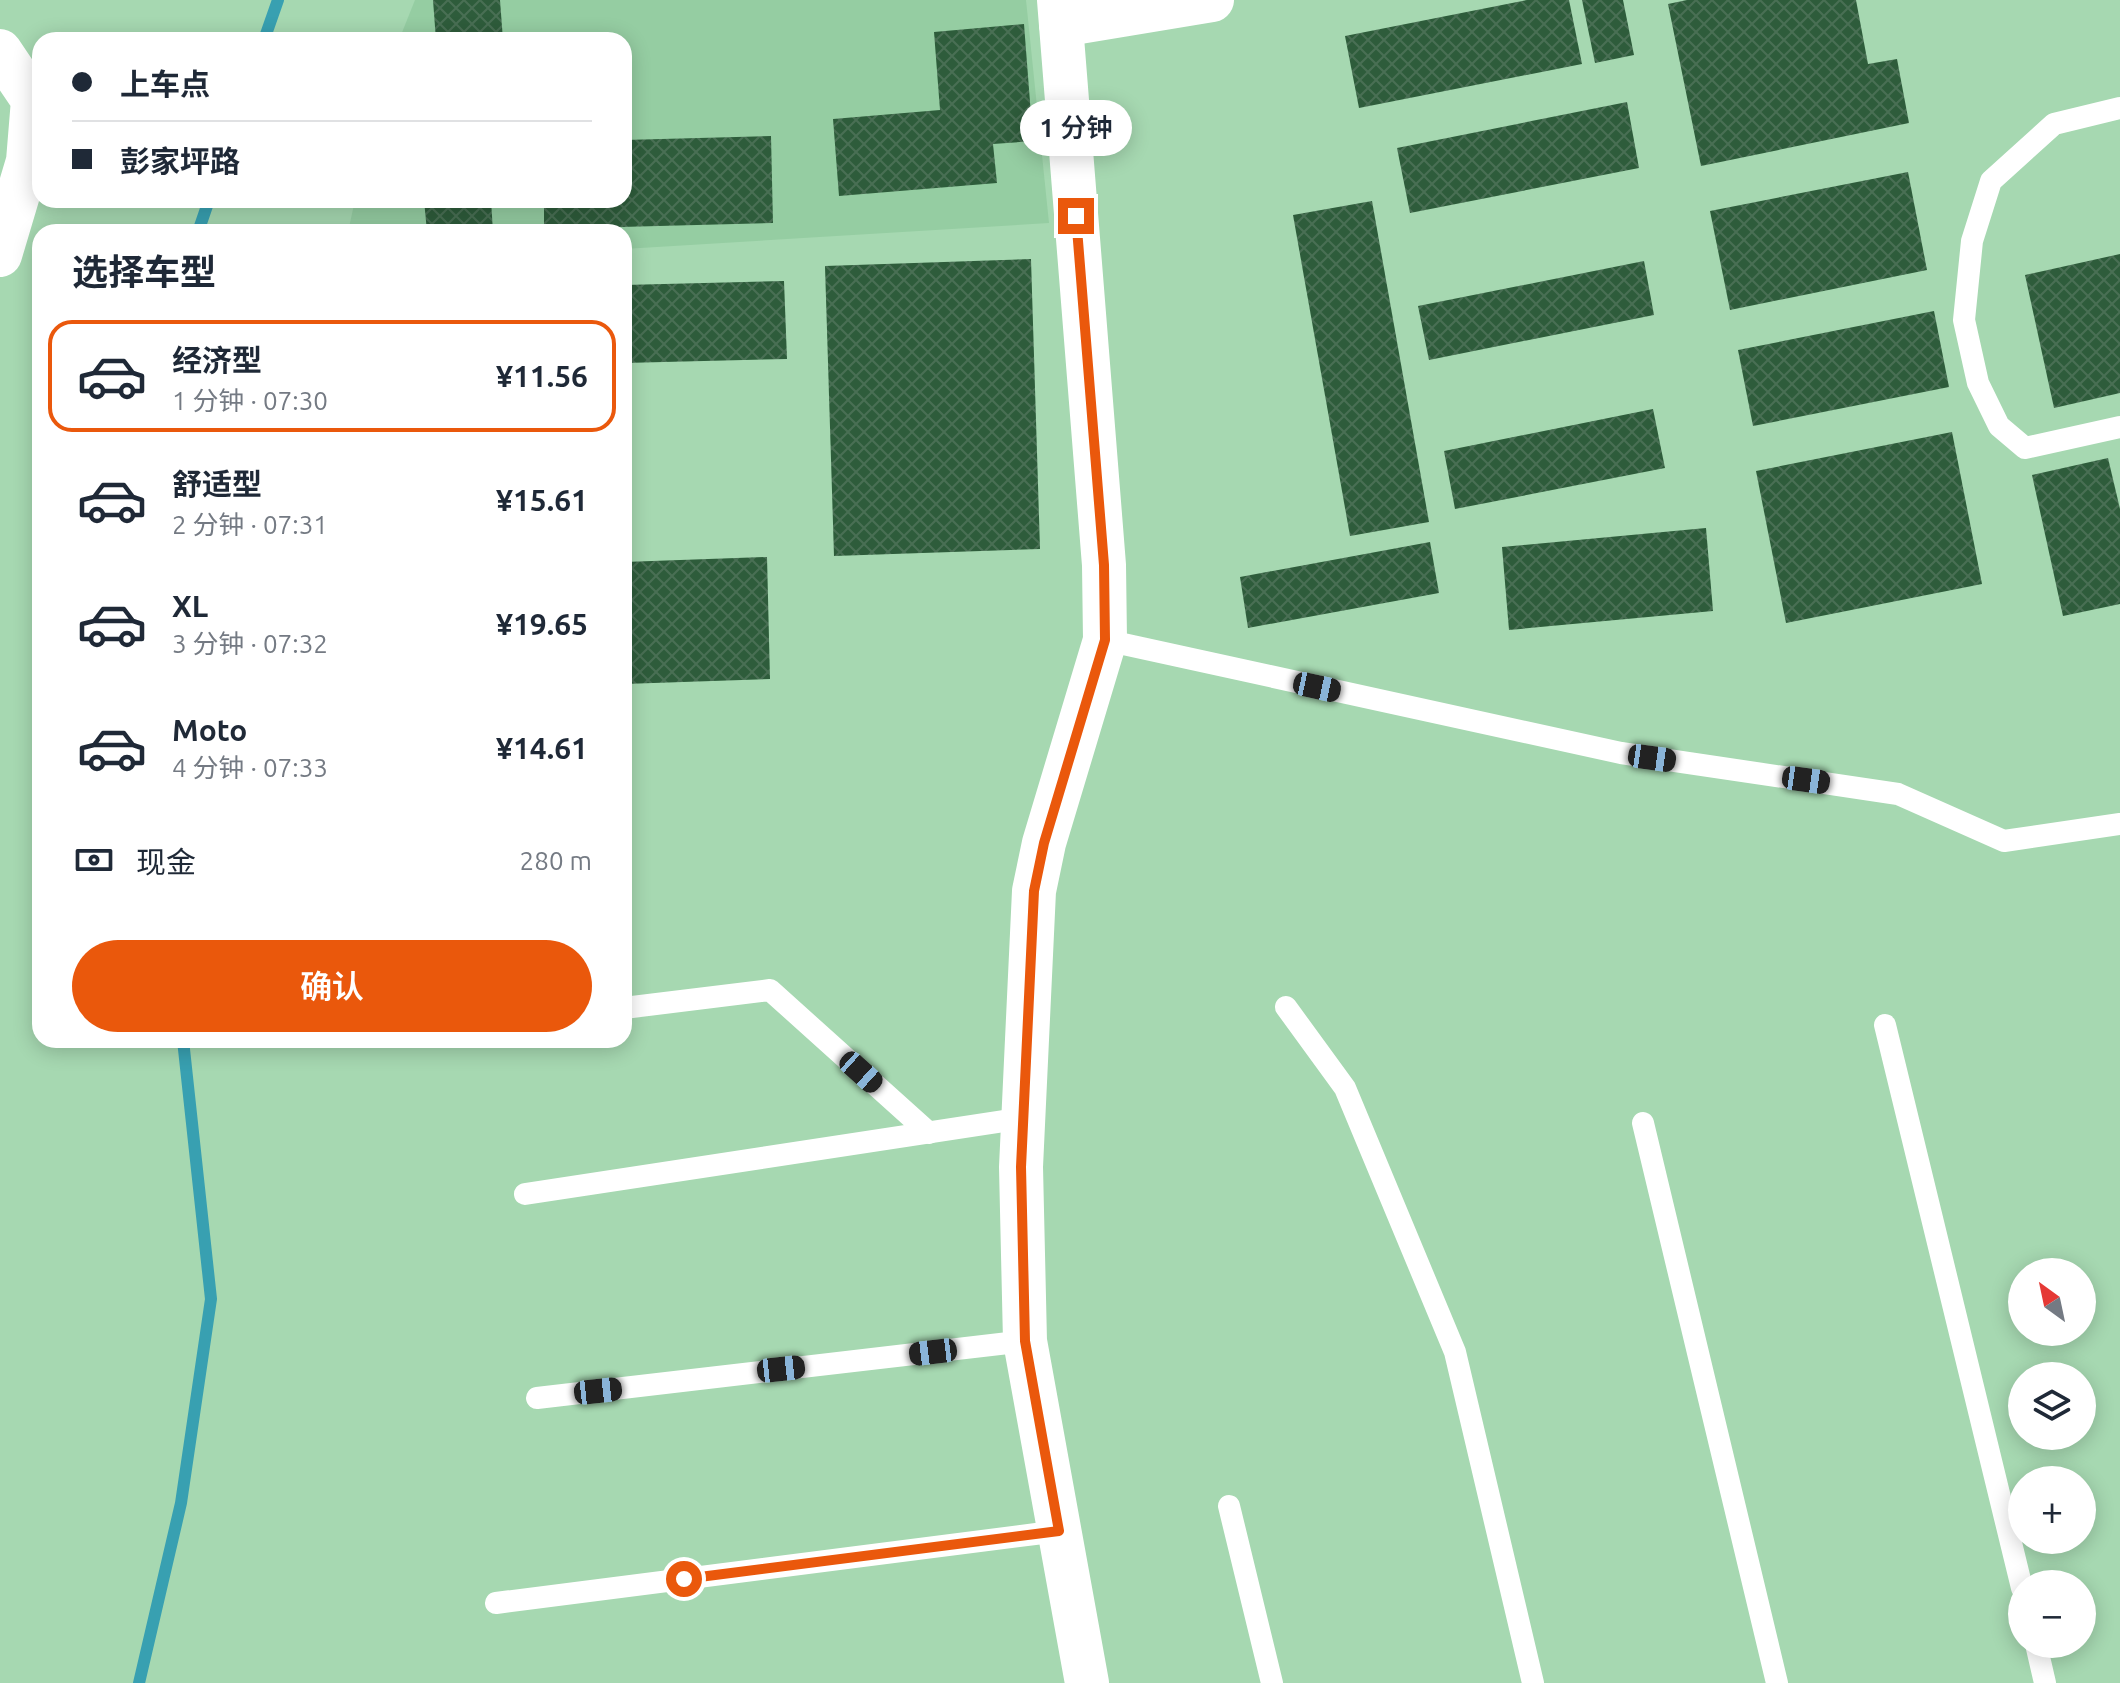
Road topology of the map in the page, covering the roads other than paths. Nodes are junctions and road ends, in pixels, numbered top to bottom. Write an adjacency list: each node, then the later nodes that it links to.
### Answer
1 (1212, 0): 2 (street)
2 (1060, 13): 9 (street)
3 (0, 51): 4 (street)
4 (32, 99)
5 (2120, 108): 8 (lane)
6 (32, 112): 7 (street)
7 (0, 255)
8 (2120, 427)
9 (1105, 640): 10 (lane); 14 (street)
10 (2120, 824)
11 (632, 1007): 16 (lane)
12 (1286, 1007): 27 (lane)
13 (1885, 1025): 22 (lane)
14 (1023, 1118): 16 (lane); 18 (street)
15 (1643, 1123): 28 (lane)
16 (929, 1133): 17 (lane)
17 (525, 1194)
18 (1025, 1341): 19 (lane); 21 (street)
19 (537, 1398)
20 (1229, 1506): 26 (lane)
21 (1059, 1531): 23 (lane); 25 (street)
22 (2018, 1570)
23 (496, 1603)
24 (2039, 1658): 29 (lane)
25 (1087, 1683)
26 (1272, 1683)
27 (1533, 1683)
28 (1777, 1683)
29 (2045, 1683)

